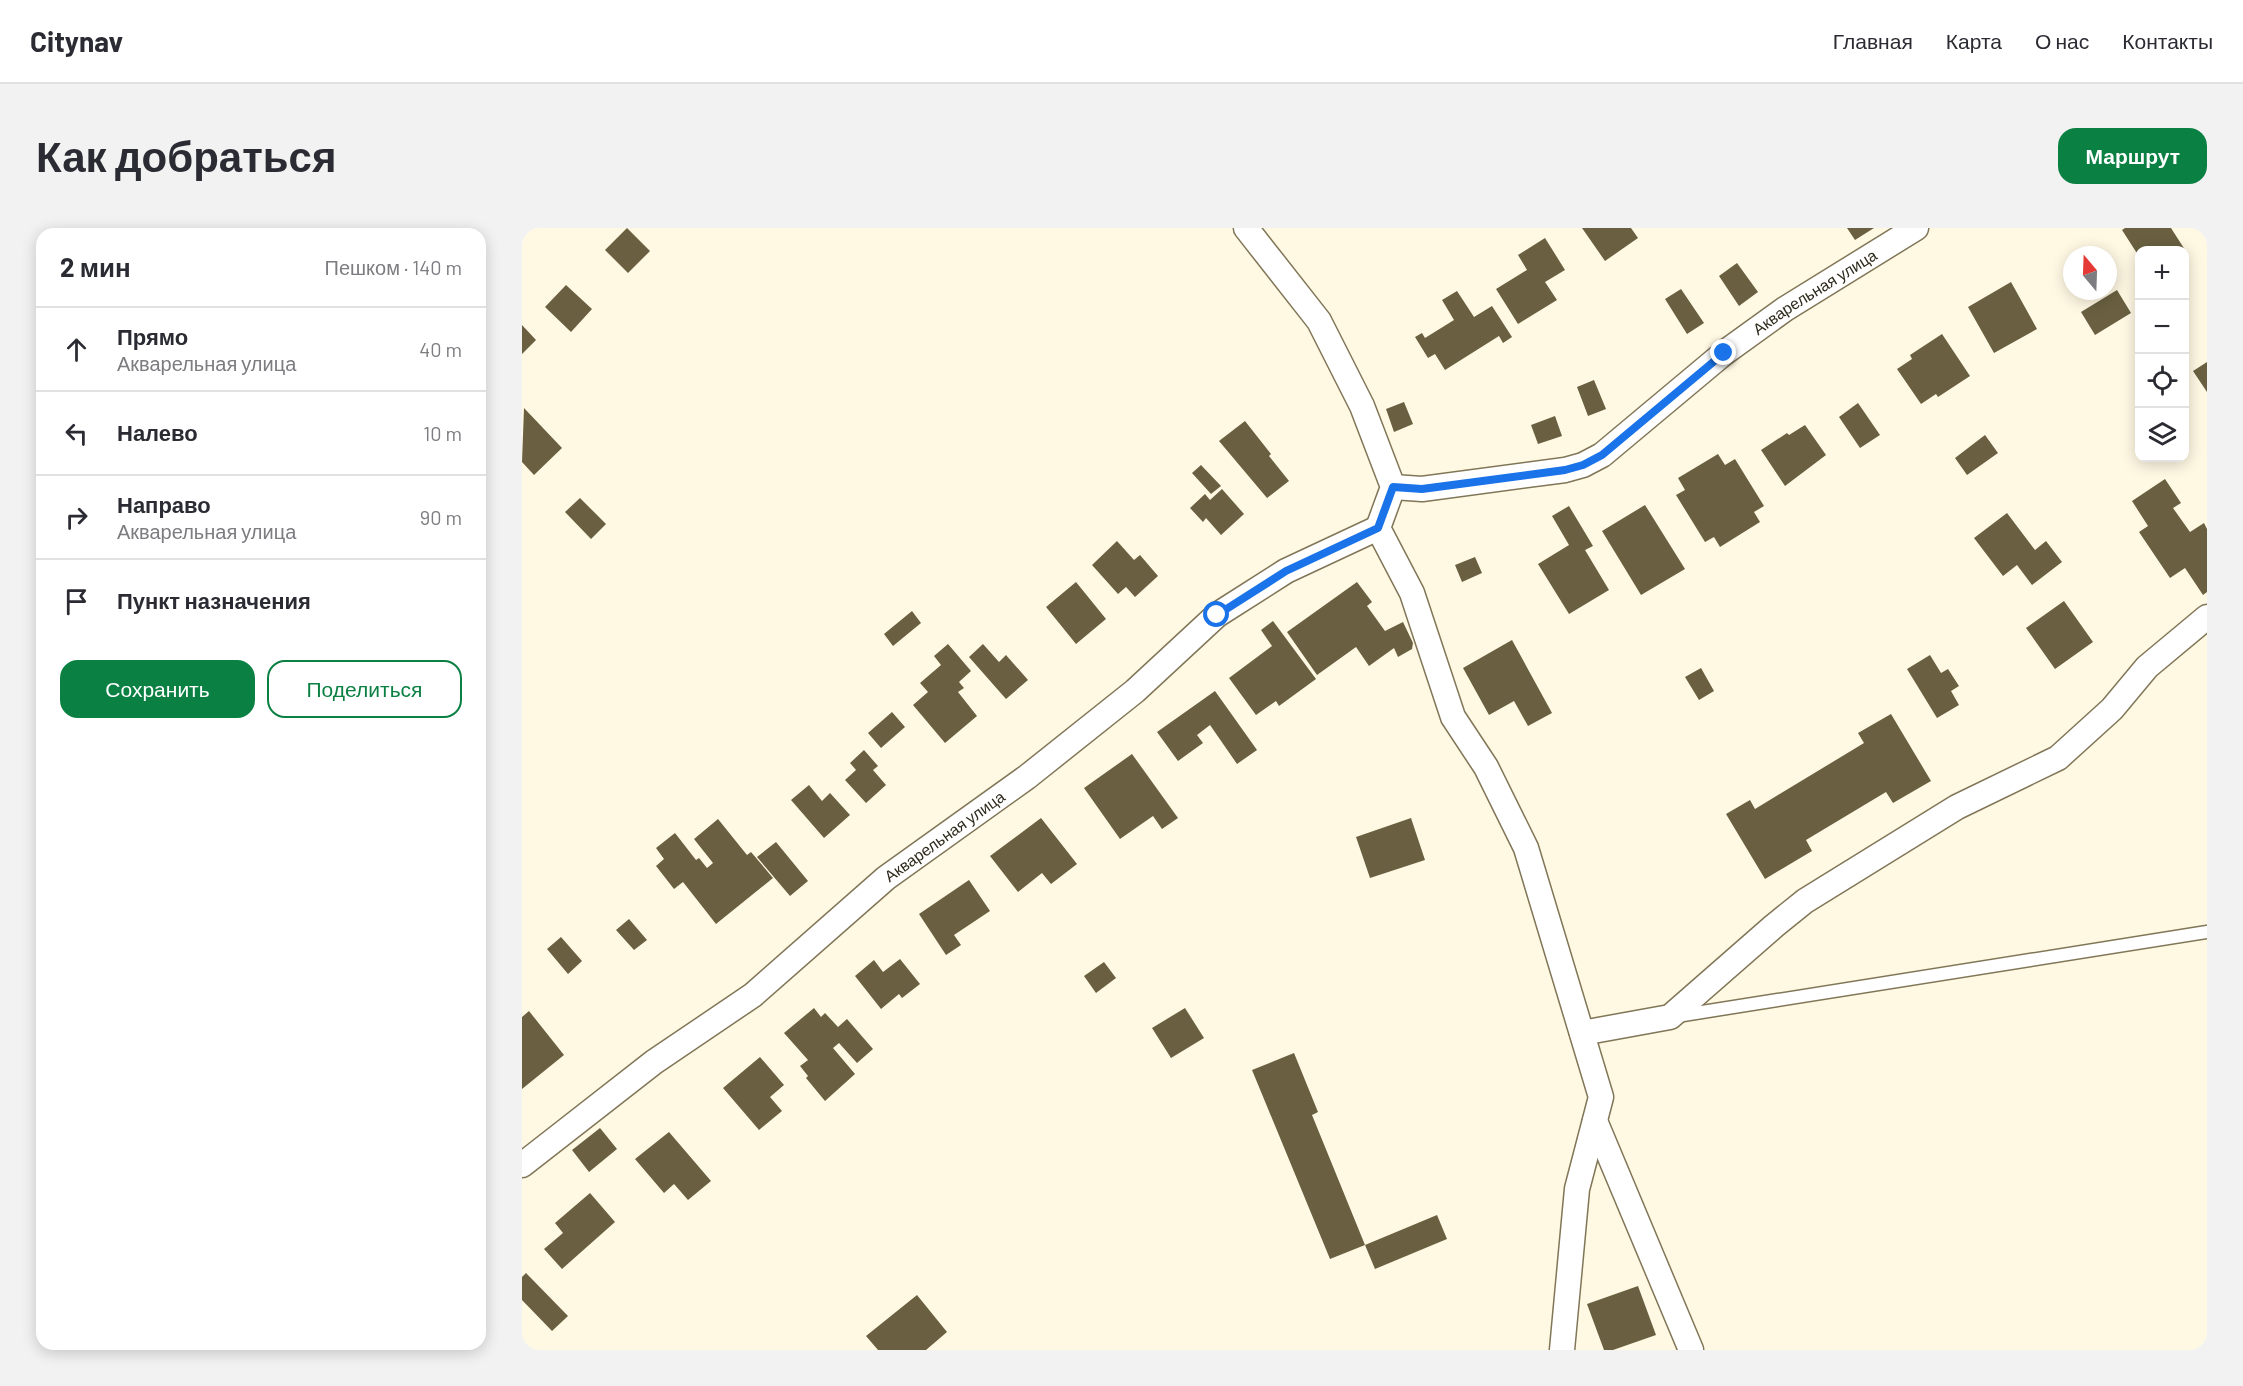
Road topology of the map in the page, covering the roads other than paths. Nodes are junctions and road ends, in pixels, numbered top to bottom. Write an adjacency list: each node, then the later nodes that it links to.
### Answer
1 (1246, 228): 3 (street)
2 (1916, 228): 3 (street, Акварельная улица)
3 (1393, 487): 4 (street)
4 (1378, 528): 8 (street); 10 (street, Акварельная улица)
5 (2207, 617): 7 (street)
6 (2207, 933): 7 (lane)
7 (1670, 1017): 8 (street)
8 (1582, 1033): 9 (street)
9 (1595, 1121): 11 (street); 12 (street)
10 (522, 1165)
11 (1562, 1350)
12 (1691, 1350)

